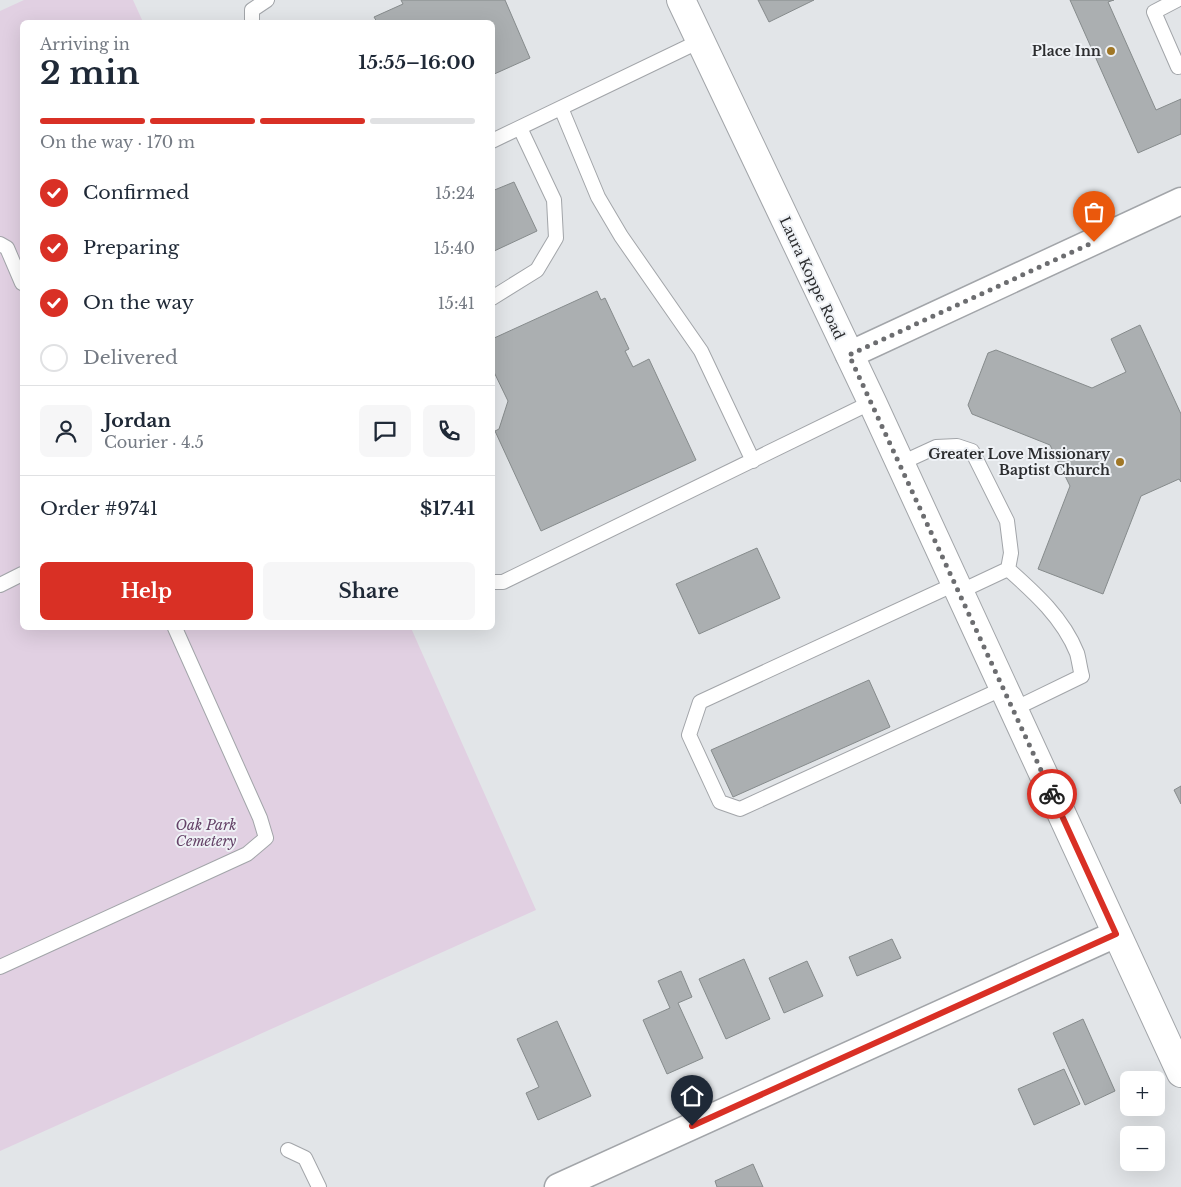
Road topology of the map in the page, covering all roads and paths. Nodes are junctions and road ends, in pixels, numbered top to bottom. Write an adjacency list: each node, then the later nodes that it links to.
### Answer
1 (267, 0): 4 (lane)
2 (682, 0): 5 (street, Laura Koppe Road)
3 (1178, 0): 6 (lane)
4 (252, 20)
5 (700, 41): 7 (lane); 14 (street, Laura Koppe Road)
6 (1181, 66)
7 (561, 108): 8 (lane); 16 (lane)
8 (520, 128): 9 (lane); 13 (lane)
9 (495, 140)
10 (1181, 201): 14 (street)
11 (0, 244): 12 (lane)
12 (20, 278)
13 (495, 296)
14 (849, 355): 15 (street, Laura Koppe Road)
15 (872, 402): 16 (lane); 17 (street, Laura Koppe Road)
16 (753, 461): 20 (lane)
17 (900, 464): 18 (lane); 22 (street, Laura Koppe Road)
18 (1008, 569): 22 (lane); 24 (lane)
19 (20, 575): 21 (lane)
20 (495, 582)
21 (0, 585)
22 (957, 588): 24 (street, Laura Koppe Road); 24 (lane)
23 (176, 630): 26 (lane)
24 (1009, 698): 25 (street, Laura Koppe Road)
25 (1116, 934): 27 (street, Laura Koppe Road); 30 (street)
26 (0, 967)
27 (1181, 1073)
28 (288, 1150): 29 (lane)
29 (319, 1187)
30 (558, 1187)

